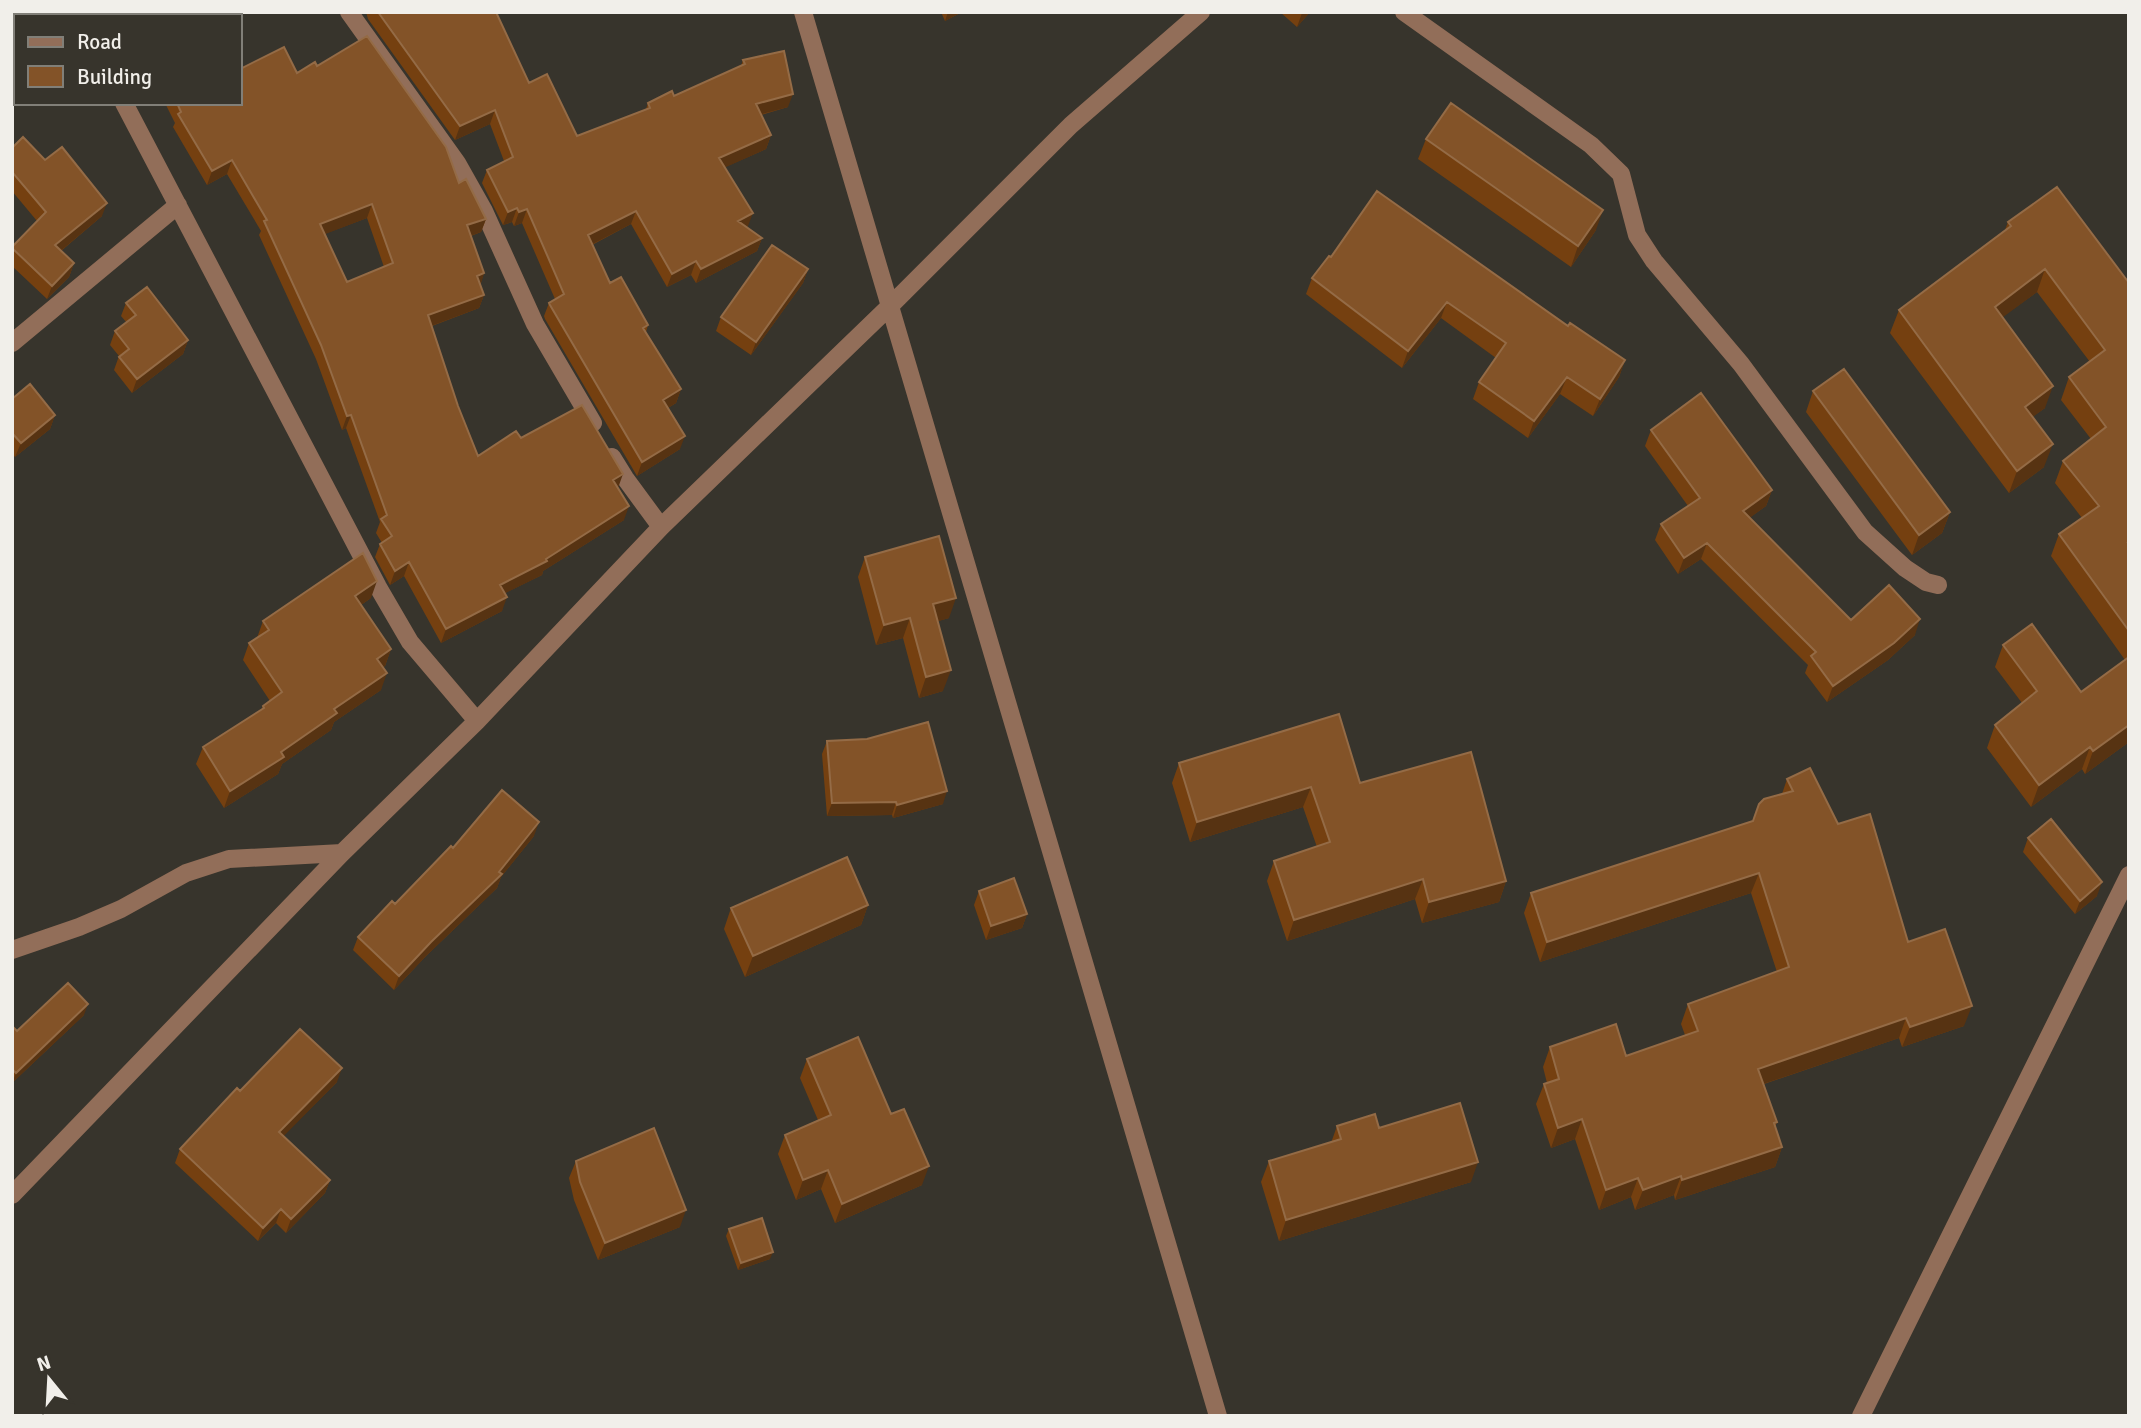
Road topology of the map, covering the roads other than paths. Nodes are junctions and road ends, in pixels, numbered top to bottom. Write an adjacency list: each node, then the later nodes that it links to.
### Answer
1 (349, 12): 9 (street)
2 (803, 12): 7 (street)
3 (1201, 12): 7 (street)
4 (1404, 12): 10 (street)
5 (125, 105): 6 (street)
6 (178, 205): 8 (street); 11 (street)
7 (891, 305): 9 (street); 16 (street)
8 (12, 343)
9 (661, 527): 11 (street)
10 (1938, 585)
11 (477, 721): 12 (street)
12 (342, 853): 14 (street); 15 (street)
13 (2129, 875): 17 (street)
14 (12, 950)
15 (12, 1195)
16 (1218, 1416)
17 (1861, 1416)

